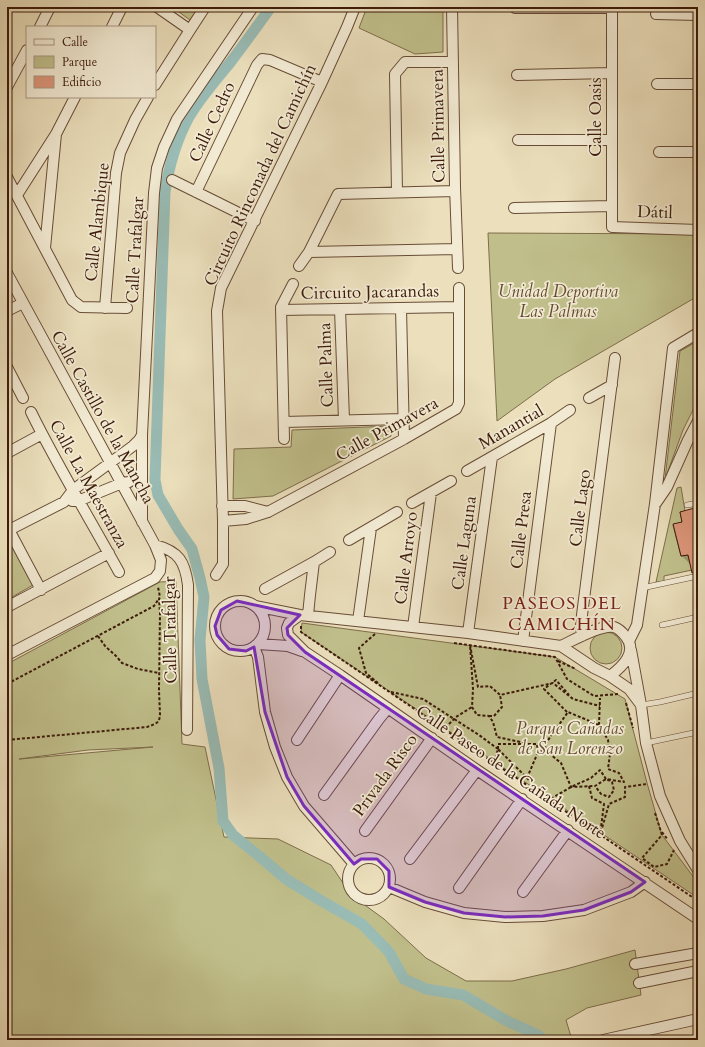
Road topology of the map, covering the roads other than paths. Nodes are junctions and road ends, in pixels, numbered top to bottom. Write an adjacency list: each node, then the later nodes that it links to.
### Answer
1 (50, 7): 12 (street)
2 (122, 7): 13 (street)
3 (157, 7): 14 (street)
4 (206, 7): 14 (street)
5 (253, 7): 73 (street, Calle Trafalgar)
6 (355, 7): 19 (street, Circuito Rinconada del Camichín)
7 (452, 7): 16 (street, Calle Primavera)
8 (515, 8): 9 (street)
9 (612, 8): 17 (street, Calle Oasis)
10 (656, 14): 11 (street)
11 (698, 15)
12 (40, 26)
13 (112, 26)
14 (190, 30): 20 (street)
15 (26, 52): 23 (street)
16 (453, 62): 33 (street, Calle Primavera); 35 (street)
17 (611, 73): 18 (street); 28 (street, Calle Oasis)
18 (517, 75)
19 (322, 82): 34 (street, Calle Cedro); 39 (street, Circuito Rinconada del Camichín)
20 (156, 83)
21 (657, 84): 22 (street)
22 (698, 84)
23 (7, 87)
24 (74, 98): 26 (street)
25 (147, 98): 53 (street, Calle Alambique)
26 (56, 134): 36 (street); 42 (street)
27 (518, 140): 28 (street)
28 (611, 140): 37 (street, Calle Oasis)
29 (659, 152): 30 (street)
30 (698, 152)
31 (7, 177): 36 (street)
32 (172, 180): 34 (street)
33 (455, 190): 35 (street, Circuito Jacarandas); 43 (street, Calle Primavera)
34 (196, 192): 39 (street)
35 (397, 192): 44 (street, Circuito Jacarandas)
36 (16, 195): 42 (street)
37 (612, 206): 38 (street); 40 (street, Calle Oasis)
38 (514, 208)
39 (255, 221): 91 (street, Circuito Rinconada del Camichín)
40 (612, 227): 41 (street, Dátil)
41 (698, 230)
42 (44, 248): 53 (street)
43 (457, 249): 44 (street); 46 (street, Calle Primavera)
44 (309, 252): 45 (street, Circuito Jacarandas)
45 (299, 266)
46 (458, 268)
47 (7, 273): 50 (street, Calle Castillo de la Mancha)
48 (293, 284): 57 (street)
49 (458, 288): 52 (street, Calle Primavera)
50 (11, 291): 51 (street, Calle Castillo de la Mancha)
51 (23, 303): 58 (street); 78 (street, Calle Castillo de la Mancha)
52 (459, 307): 55 (street, Circuito Jacarandas); 75 (street, Calle Primavera)
53 (105, 308): 54 (street)
54 (127, 308)
55 (401, 308): 56 (street, Circuito Jacarandas); 67 (street)
56 (340, 309): 57 (street, Circuito Jacarandas); 68 (street, Calle Palma)
57 (281, 310): 70 (street)
58 (7, 311)
59 (698, 333): 89 (street)
60 (615, 358): 62 (street, Calle Lago)
61 (8, 374): 63 (street)
62 (612, 385): 64 (street); 117 (street, Calle Lago)
63 (23, 398)
64 (589, 398)
65 (570, 410): 71 (street, Manantial)
66 (31, 412): 72 (street, Calle La Maestranza)
67 (403, 419): 68 (street); 75 (street)
68 (344, 420): 70 (street)
69 (698, 421): 89 (street)
70 (284, 422): 74 (street)
71 (551, 423): 77 (street, Manantial); 118 (street, Calle Presa)
72 (42, 434): 76 (street); 83 (street, Calle La Maestranza)
73 (142, 434): 78 (street); 80 (street, Calle Trafalgar)
74 (284, 439)
75 (404, 439): 92 (street, Calle Primavera)
76 (7, 453)
77 (492, 457): 79 (street, Manantial); 116 (street, Calle Laguna)
78 (110, 462): 82 (street, Calle Castillo de la Mancha); 83 (street)
79 (467, 471)
80 (142, 473): 82 (street); 95 (street, Calle Trafalgar)
81 (451, 481): 84 (street)
82 (122, 483): 85 (street); 95 (street, Calle Castillo de la Mancha)
83 (73, 490): 85 (street, Calle La Maestranza); 86 (street)
84 (431, 493): 87 (street); 115 (street, Calle Arroyo)
85 (78, 501): 86 (street); 101 (street, Calle La Maestranza)
86 (64, 502): 96 (street)
87 (412, 503)
88 (698, 503): 90 (lane)
89 (655, 504): 106 (street)
90 (687, 505)
91 (222, 506): 92 (street); 94 (street, Circuito Rinconada del Camichín)
92 (268, 512): 94 (street, Calle Primavera)
93 (397, 512): 97 (street)
94 (223, 520): 104 (street, Circuito Rinconada del Camichín)
95 (142, 522): 99 (street, Calle Castillo de la Mancha)
96 (8, 528): 108 (street)
97 (371, 528): 98 (street); 113 (street)
98 (349, 540)
99 (155, 545): 123 (street, Calle Castillo de la Mancha); 129 (street, Calle Trafalgar)
100 (330, 552): 102 (street)
101 (109, 553): 103 (street, Calle La Maestranza); 108 (street)
102 (314, 562): 107 (street); 112 (street)
103 (119, 572)
104 (216, 575)
105 (698, 576): 106 (lane)
106 (642, 588): 120 (street)
107 (265, 589)
108 (40, 590): 110 (street)
109 (255, 606): 112 (street); 119 (street); 119 (street)
110 (7, 607)
111 (698, 617): 114 (lane)
112 (304, 618): 113 (street); 122 (street, Calle Paseo de la Cañada Norte)
113 (358, 621): 115 (street)
114 (662, 625)
115 (413, 627): 116 (street)
116 (468, 633): 118 (street)
117 (582, 636): 120 (street); 121 (street)
118 (523, 641): 121 (street)
119 (256, 645): 122 (street, Calle Paseo de la Cañada Norte); 140 (street)
120 (630, 645): 125 (street); 127 (street)
121 (562, 646): 125 (street)
122 (305, 652): 124 (street, Calle Paseo de la Cañada Norte)
123 (7, 655)
124 (340, 675): 128 (street, Calle Paseo de la Cañada Norte); 132 (street)
125 (610, 676): 127 (street)
126 (698, 693): 127 (lane)
127 (641, 705): 133 (street)
128 (388, 708): 131 (street, Calle Paseo de la Cañada Norte); 135 (street)
129 (187, 730)
130 (698, 732): 133 (lane)
131 (432, 738): 134 (street, Calle Paseo de la Cañada Norte); 138 (street, Privada Risco)
132 (297, 740)
133 (646, 743): 141 (street)
134 (477, 770): 136 (street, Calle Paseo de la Cañada Norte); 139 (street)
135 (324, 795)
136 (522, 799): 137 (street, Calle Paseo de la Cañada Norte); 144 (street)
137 (568, 830): 142 (street, Calle Paseo de la Cañada Norte); 145 (street)
138 (365, 831)
139 (410, 859)
140 (354, 864): 143 (street); 143 (street)
141 (698, 870)
142 (645, 882): 143 (street); 146 (street, Calle Paseo de la Cañada Norte)
143 (389, 887)
144 (459, 888)
145 (523, 892)
146 (698, 918)
147 (698, 953): 148 (street)
148 (635, 964)
149 (698, 971): 150 (street)
150 (639, 983)
151 (698, 1020): 152 (street)
152 (603, 1040)

